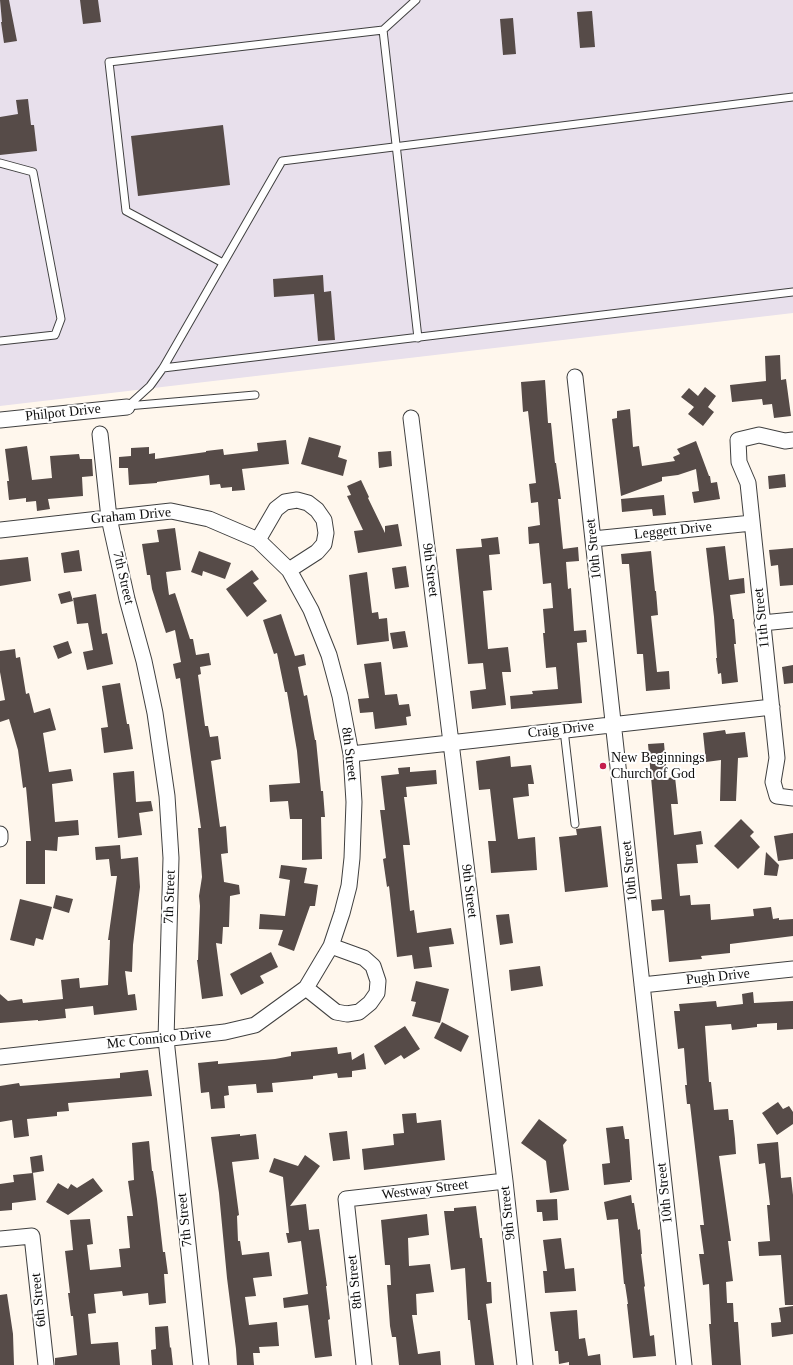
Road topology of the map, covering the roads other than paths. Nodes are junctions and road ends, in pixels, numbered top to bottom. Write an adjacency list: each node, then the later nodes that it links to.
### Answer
1 (416, 0): 2 (lane)
2 (383, 30): 4 (lane); 6 (lane)
3 (793, 97): 4 (lane)
4 (396, 146): 6 (lane); 8 (lane)
5 (0, 163): 9 (lane)
6 (223, 263): 10 (lane)
7 (793, 292): 8 (lane)
8 (418, 338): 10 (lane)
9 (0, 341)
10 (163, 368): 13 (lane)
11 (575, 377): 21 (street, 10th Street)
12 (255, 395): 13 (lane)
13 (127, 406): 15 (street, Philpot Drive)
14 (411, 418): 29 (street, 9th Street)
15 (0, 420)
16 (100, 434): 18 (street, 7th Street)
17 (793, 440): 19 (street, 11th Street)
18 (109, 518): 20 (street, Graham Drive); 22 (street, Graham Drive); 39 (street, 7th Street)
19 (752, 523): 21 (street, Leggett Drive); 25 (street, 11th Street)
20 (0, 530)
21 (593, 539): 27 (street, 10th Street)
22 (258, 540): 23 (street, 8th Street); 23 (street)
23 (289, 570): 30 (street, 8th Street)
24 (793, 620): 25 (street)
25 (762, 623): 26 (street, 11th Street)
26 (772, 707): 27 (street, Craig Drive); 31 (street, 11th Street)
27 (614, 724): 28 (street, Craig Drive); 37 (street, 10th Street)
28 (564, 730): 29 (street, Craig Drive); 32 (lane)
29 (451, 743): 30 (street, Craig Drive); 41 (street, 9th Street)
30 (350, 754): 35 (street, 8th Street)
31 (793, 798)
32 (575, 824)
33 (0, 834): 34 (street)
34 (0, 839)
35 (331, 946): 38 (street, 8th Street); 38 (street)
36 (793, 969): 37 (street, Pugh Drive)
37 (642, 985): 48 (street, 10th Street)
38 (306, 988): 39 (street, Mc Connico Drive)
39 (166, 1039): 40 (street, Mc Connico Drive); 45 (street, 7th Street)
40 (0, 1057)
41 (505, 1181): 42 (street, Westway Street); 47 (street, 9th Street)
42 (346, 1200): 46 (street, 8th Street)
43 (0, 1239): 44 (street, 6th Street)
44 (46, 1365)
45 (201, 1365)
46 (364, 1365)
47 (525, 1365)
48 (684, 1365)

